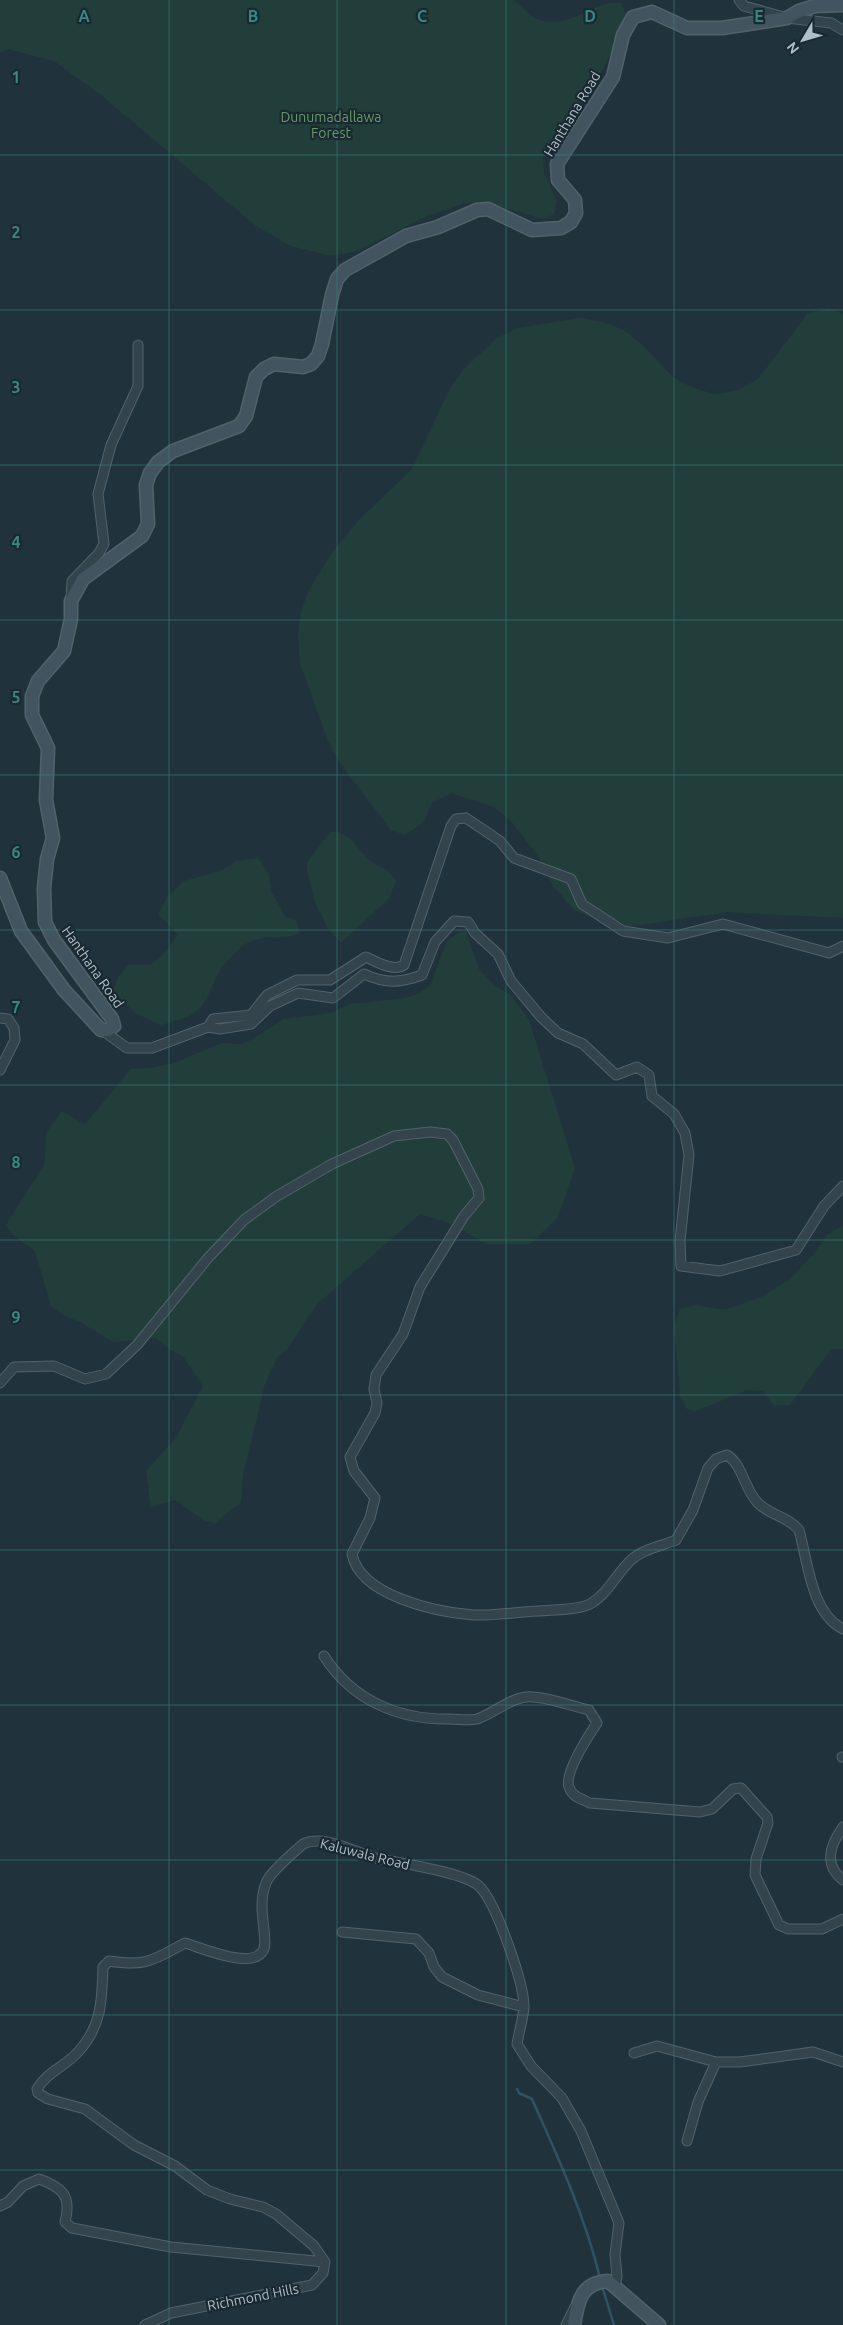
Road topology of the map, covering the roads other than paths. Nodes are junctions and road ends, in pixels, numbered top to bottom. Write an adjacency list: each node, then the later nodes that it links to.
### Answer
1 (742, 3): 3 (street)
2 (843, 3): 3 (street, Hanthana Road)
3 (787, 18): 4 (street); 6 (street, Hanthana Road)
4 (843, 30)
5 (138, 345): 6 (street)
6 (71, 601): 11 (street, Hanthana Road)
7 (0, 878): 11 (street)
8 (843, 946): 10 (street)
9 (0, 1018): 12 (street)
10 (208, 1027): 11 (street); 13 (street)
11 (101, 1030)
12 (0, 1070)
13 (843, 1186)
14 (0, 1383): 15 (street)
15 (843, 1629)
16 (324, 1656): 19 (street)
17 (843, 1827): 18 (street)
18 (843, 1880)
19 (843, 1919)
20 (342, 1932): 21 (street)
21 (524, 2006): 27 (street, Kaluwala Road); 28 (street, Kaluwala Road)
22 (634, 2053): 23 (street)
23 (716, 2062): 24 (street); 25 (street)
24 (843, 2062)
25 (687, 2141)
26 (0, 2206): 27 (street)
27 (325, 2262): 30 (street, Richmond Hills)
28 (607, 2283): 29 (street); 33 (street)
29 (578, 2302): 31 (street); 32 (street)
30 (145, 2325)
31 (566, 2325)
32 (574, 2325)
33 (659, 2325)

